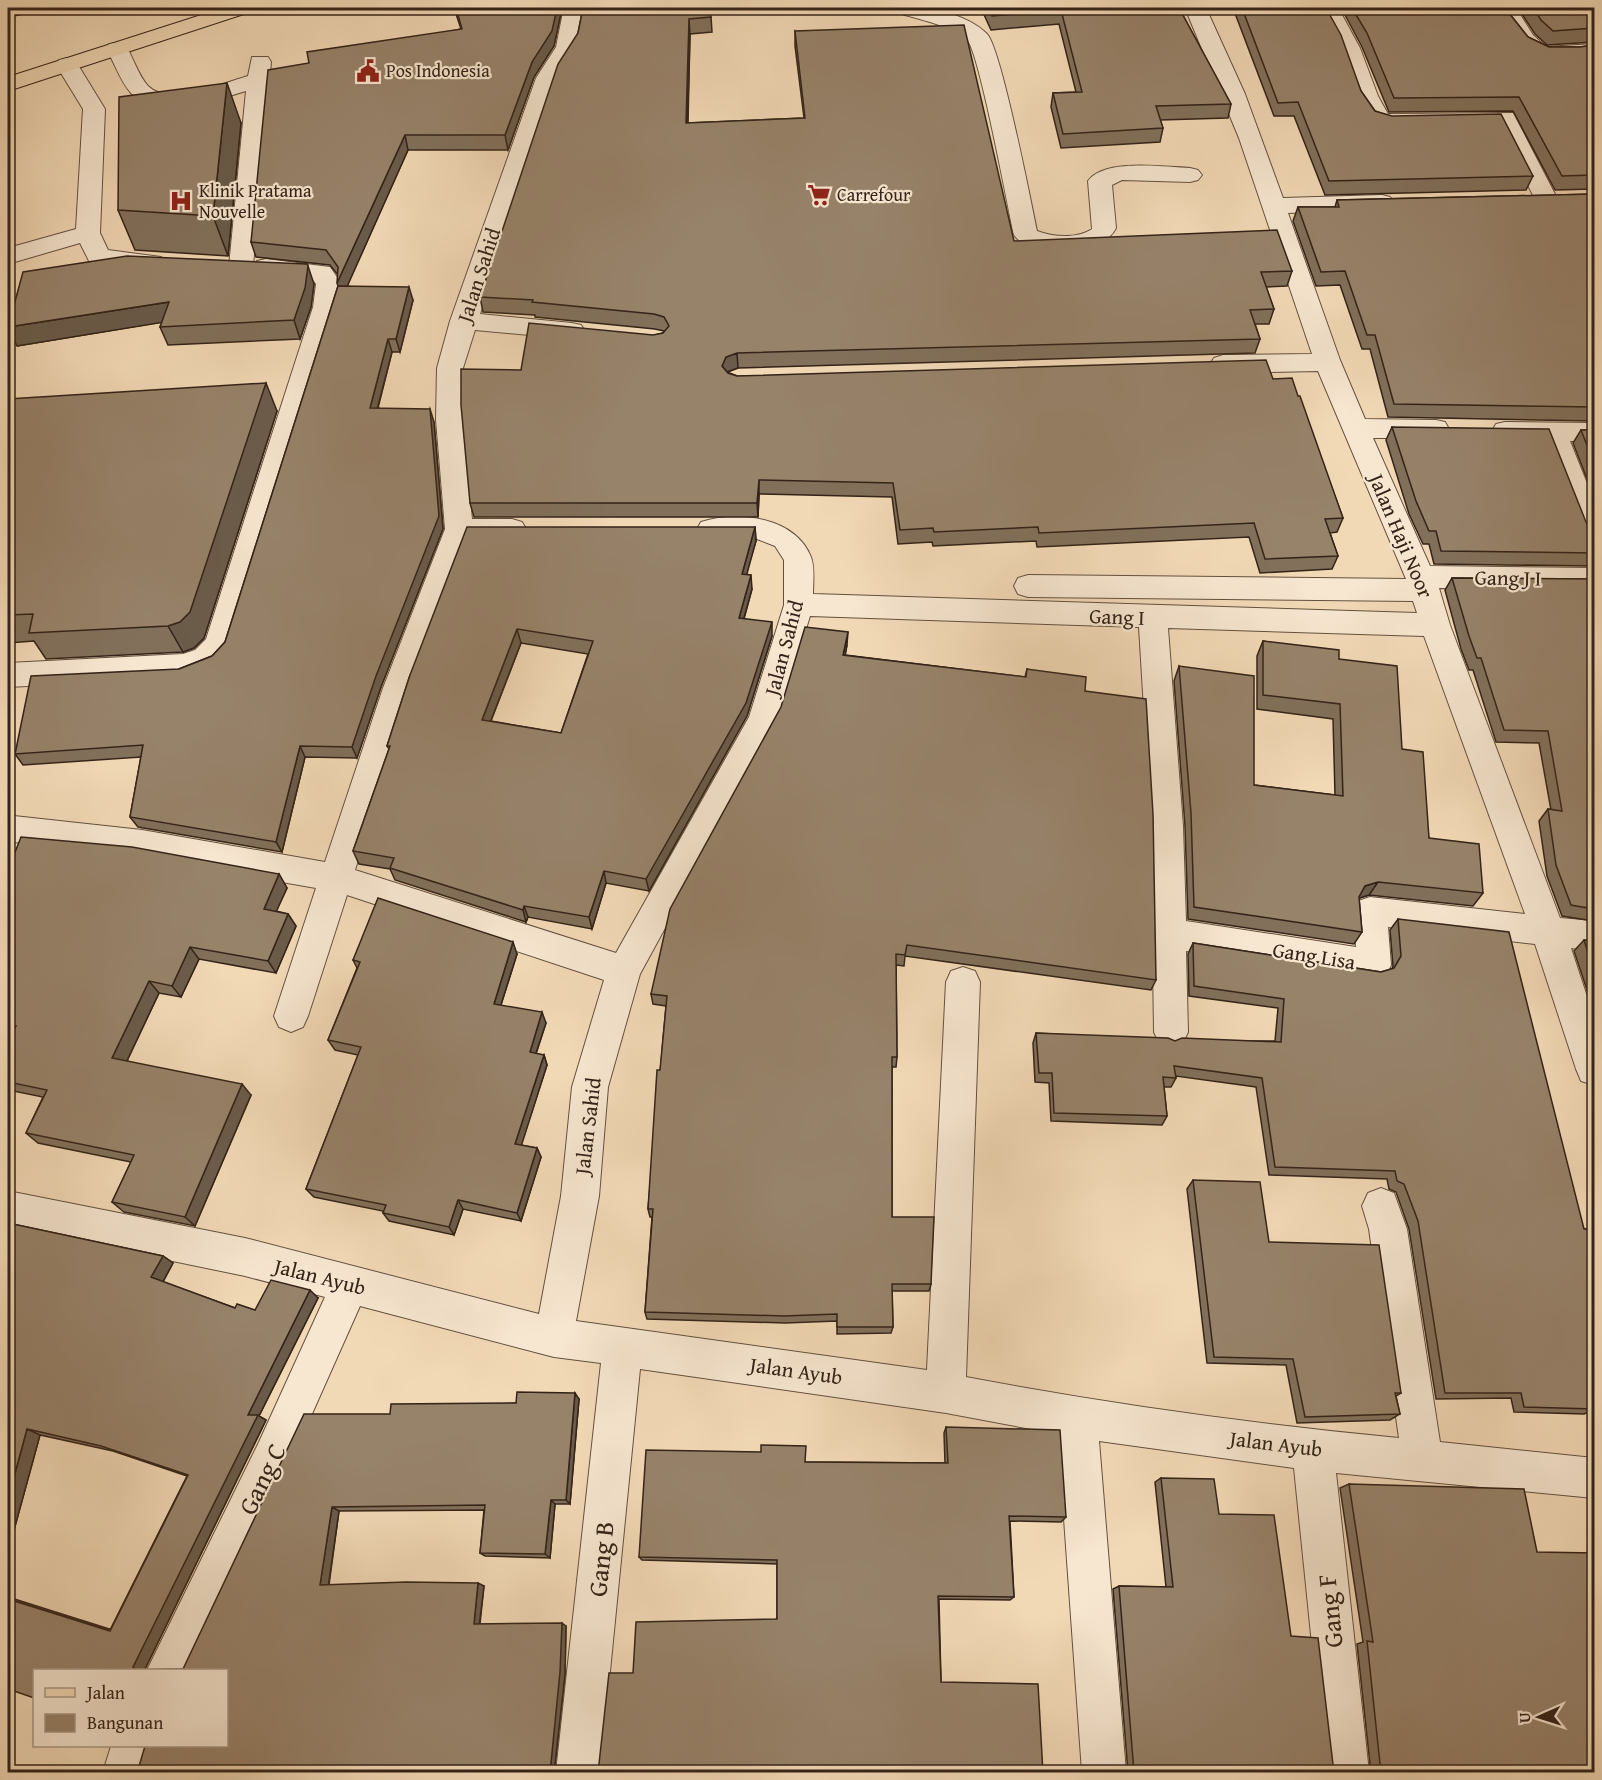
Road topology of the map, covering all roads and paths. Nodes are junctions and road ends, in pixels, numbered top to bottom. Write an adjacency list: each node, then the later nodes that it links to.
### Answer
1 (243, 8): 8 (main road)
2 (571, 8): 18 (street, Jalan Sahid)
3 (903, 8): 11 (street)
4 (1195, 8): 14 (street, Jalan Haji Noor)
5 (1335, 8): 12 (street)
6 (1506, 8): 7 (street)
7 (1594, 50)
8 (121, 55): 9 (main road); 35 (street)
9 (69, 69): 10 (main road); 15 (street)
10 (8, 84)
11 (1190, 175)
12 (1544, 198)
13 (1407, 201): 14 (street)
14 (1272, 207): 20 (street, Jalan Haji Noor)
15 (88, 233): 16 (street); 17 (street)
16 (8, 256)
17 (182, 264)
18 (463, 321): 19 (street); 25 (street, Jalan Sahid)
19 (599, 333)
20 (1327, 362): 21 (street); 22 (street, Jalan Haji Noor)
21 (1198, 365)
22 (1354, 428): 23 (street); 30 (street, Jalan Haji Noor)
23 (1553, 432): 24 (street); 28 (street)
24 (1594, 432)
25 (459, 529): 26 (street); 37 (street)
26 (539, 529)
27 (678, 529): 32 (street, Jalan Sahid)
28 (1594, 534)
29 (1594, 579): 30 (street, Gang J I)
30 (1424, 583): 31 (street, Gang J I); 34 (street, Jalan Haji Noor)
31 (1028, 586)
32 (799, 605): 33 (street, Gang I); 41 (street, Jalan Sahid)
33 (1153, 618): 34 (street, Gang I); 39 (street)
34 (1435, 625): 38 (street, Jalan Haji Noor)
35 (8, 675)
36 (8, 831): 37 (street)
37 (337, 878): 41 (street); 43 (street)
38 (1548, 931): 39 (street, Gang Lisa); 40 (street); 45 (street, Jalan Haji Noor)
39 (1167, 933): 44 (street)
40 (1594, 936)
41 (624, 971): 49 (street, Jalan Sahid)
42 (963, 982): 51 (street)
43 (291, 1016)
44 (1171, 1032)
45 (1594, 1070)
46 (1381, 1206): 54 (street)
47 (8, 1209): 48 (street, Jalan Ayub)
48 (350, 1285): 49 (street, Jalan Ayub); 56 (street, Gang C)
49 (554, 1337): 50 (street, Jalan Ayub)
50 (623, 1346): 51 (street, Jalan Ayub); 59 (street, Gang B)
51 (946, 1393): 52 (street, Jalan Ayub)
52 (1077, 1418): 53 (street, Jalan Ayub); 60 (street)
53 (1313, 1450): 54 (street, Jalan Ayub); 61 (street, Gang F)
54 (1422, 1460): 55 (street, Jalan Ayub)
55 (1594, 1478)
56 (170, 1669)
57 (133, 1747): 58 (street)
58 (125, 1773)
59 (578, 1773)
60 (1104, 1773)
61 (1347, 1773)

